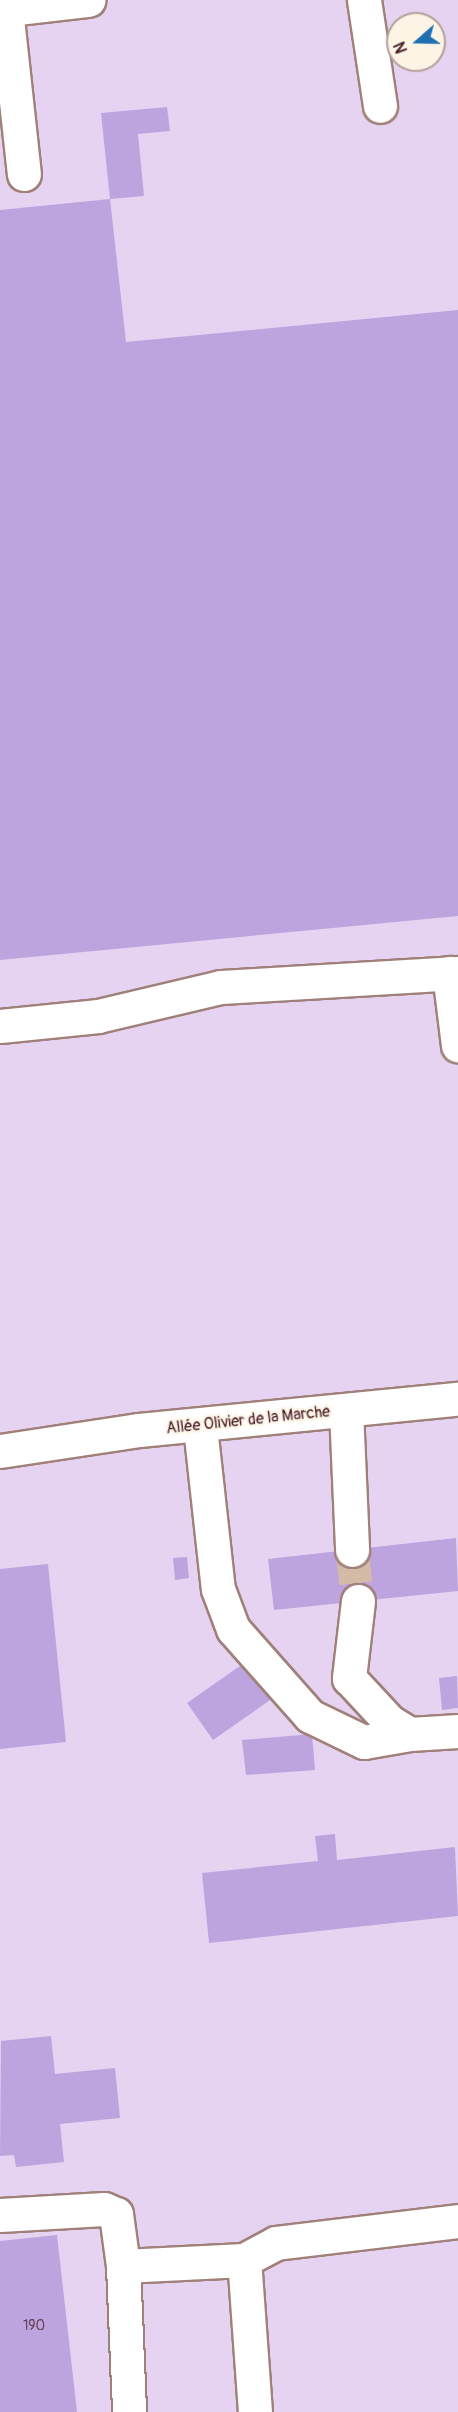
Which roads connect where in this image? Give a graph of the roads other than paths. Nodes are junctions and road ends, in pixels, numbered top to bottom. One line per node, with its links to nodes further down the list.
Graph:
1 (88, 0): 3 (street)
2 (364, 0): 4 (street)
3 (3, 9): 5 (street)
4 (380, 106)
5 (24, 174)
6 (454, 973): 7 (street); 8 (street)
7 (0, 1026)
8 (458, 1045)
9 (458, 1399): 10 (street, Allée Olivier de la Marche)
10 (346, 1410): 11 (street, Allée Olivier de la Marche); 13 (street)
11 (200, 1427): 12 (street, Allée Olivier de la Marche); 16 (street)
12 (0, 1451)
13 (352, 1550)
14 (358, 1601): 16 (street)
15 (458, 1731): 16 (street)
16 (410, 1734)
17 (0, 2215): 20 (street)
18 (458, 2221): 19 (street)
19 (244, 2260): 20 (street); 22 (street)
20 (123, 2266): 21 (street)
21 (129, 2412)
22 (255, 2412)

